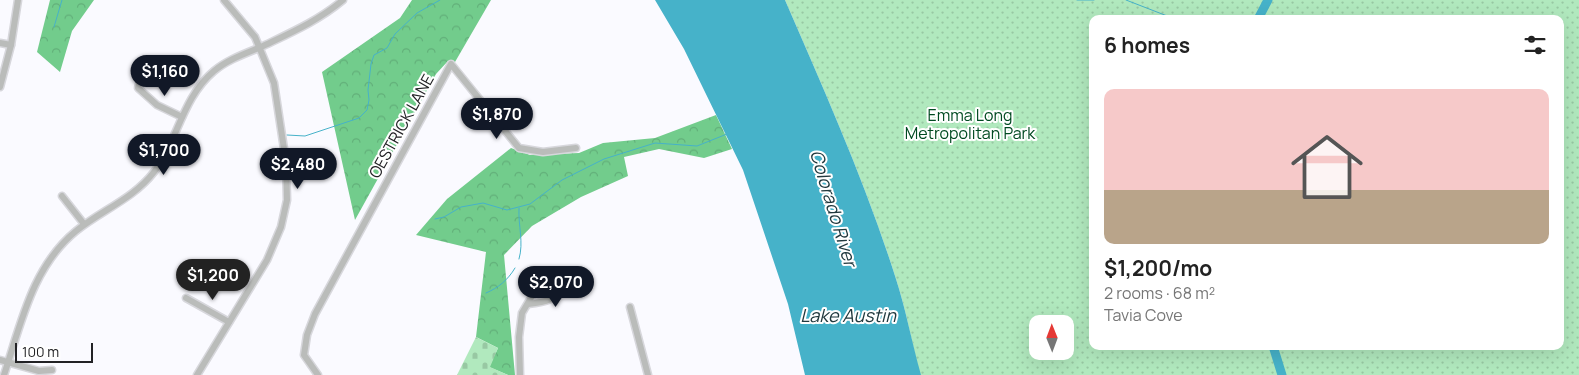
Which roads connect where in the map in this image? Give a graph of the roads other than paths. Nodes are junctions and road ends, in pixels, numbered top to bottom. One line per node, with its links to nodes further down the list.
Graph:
1 (18, 0): 5 (street)
2 (224, 0): 6 (street)
3 (343, 0): 6 (street)
4 (0, 43): 5 (street)
5 (11, 45): 8 (street)
6 (260, 47): 9 (street); 18 (street)
7 (140, 80): 9 (street)
8 (0, 87)
9 (182, 117): 12 (street)
10 (576, 148): 24 (street, OESTRICK LANE)
11 (62, 196): 12 (street)
12 (84, 224): 20 (street)
13 (563, 283): 16 (street)
14 (535, 291): 16 (street)
15 (186, 298): 18 (street)
16 (528, 304): 25 (street)
17 (630, 307): 26 (street)
18 (229, 322): 23 (street)
19 (0, 360): 20 (street)
20 (8, 363): 21 (street); 22 (street)
21 (52, 370)
22 (4, 375)
23 (197, 375)
24 (318, 375)
25 (520, 375)
26 (648, 375)

